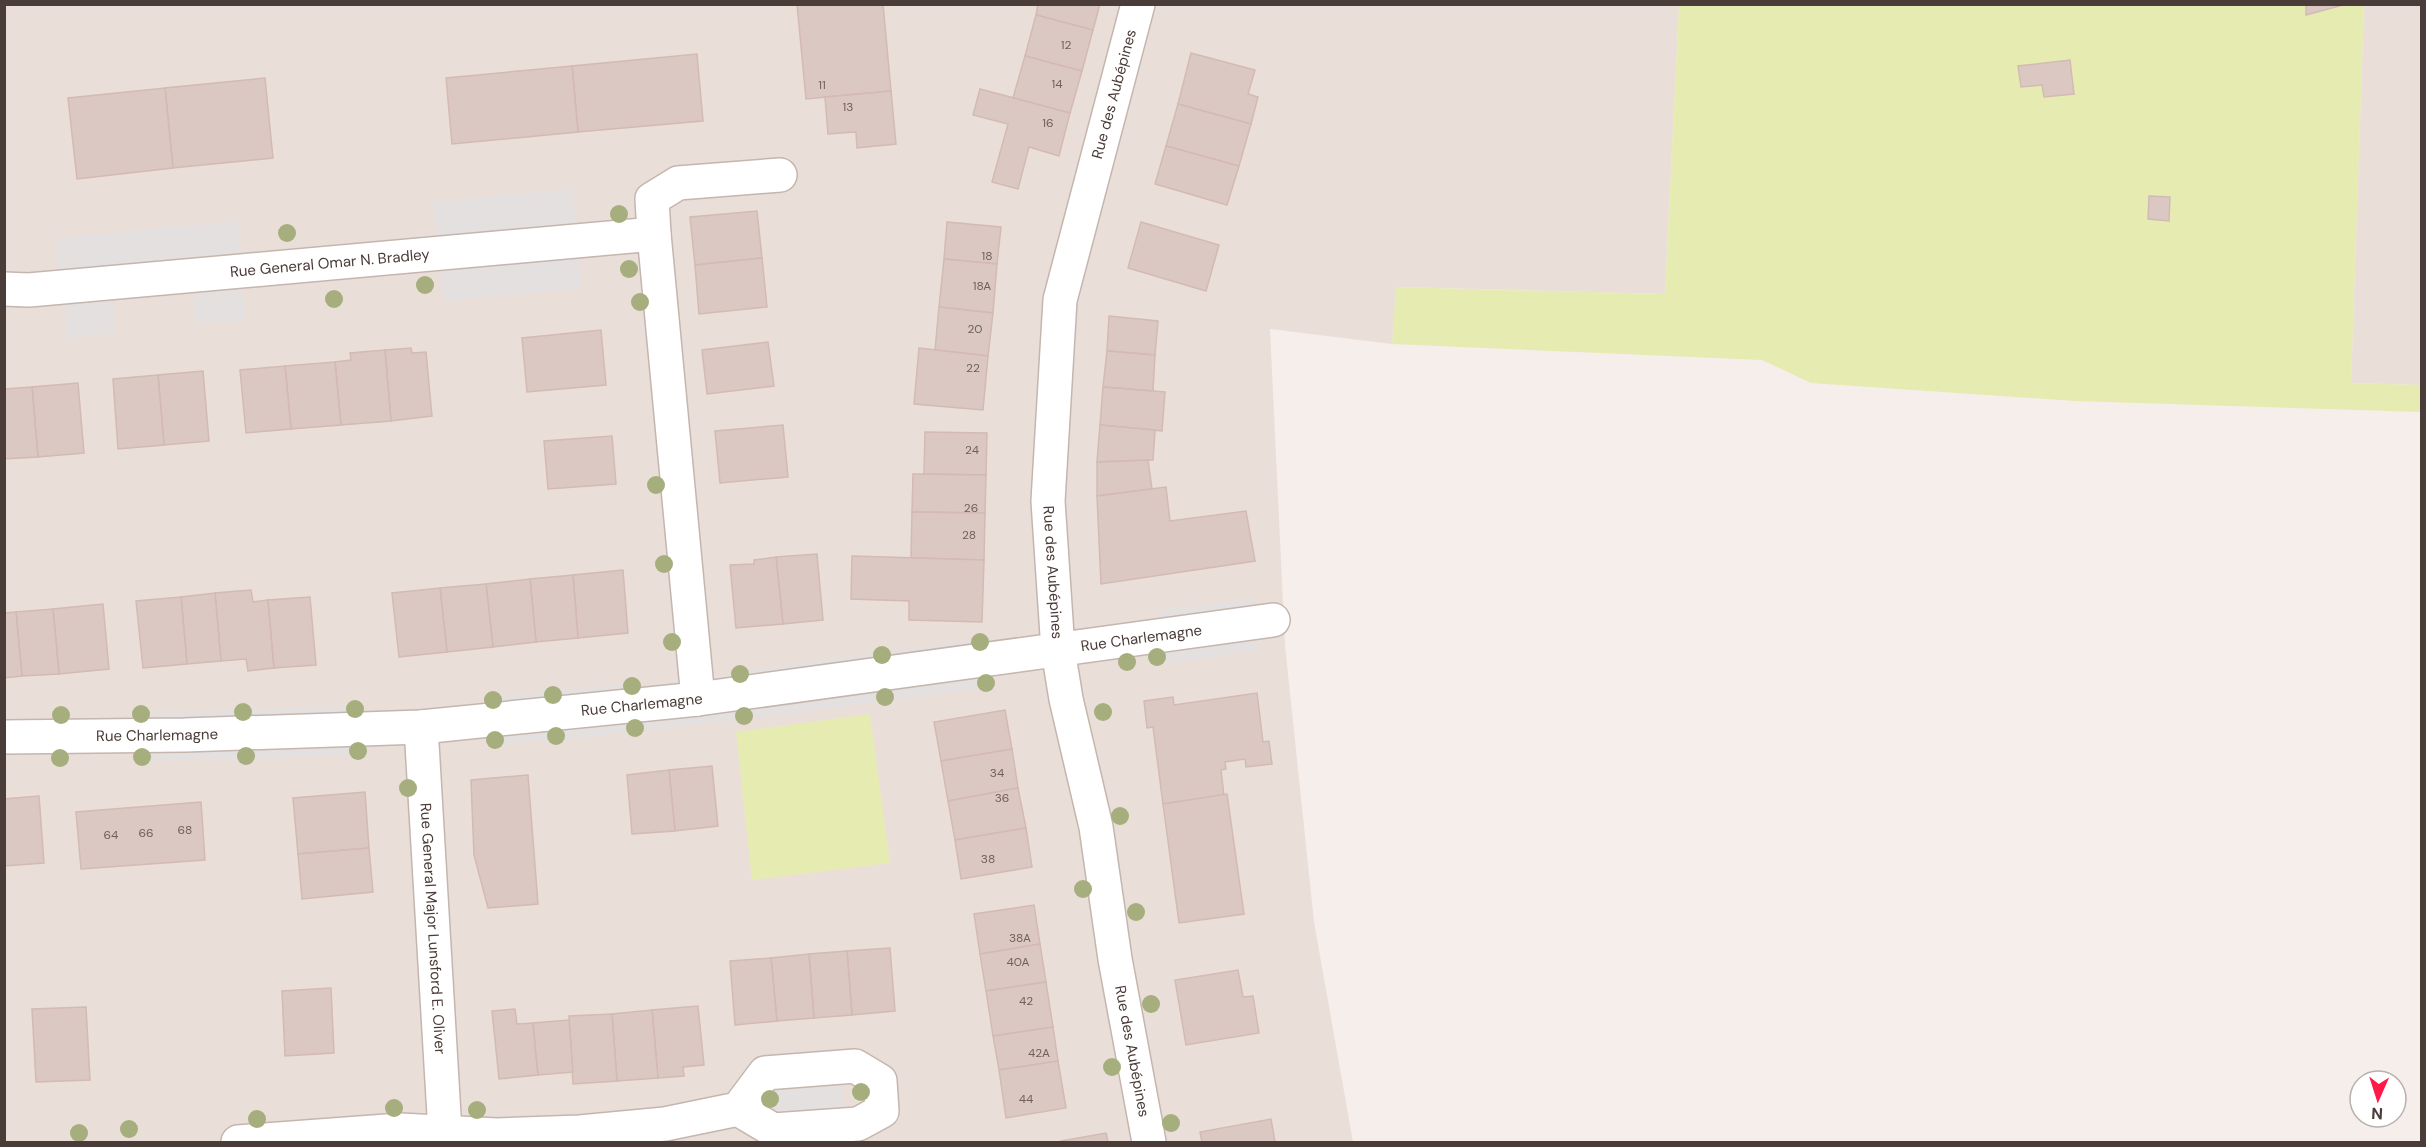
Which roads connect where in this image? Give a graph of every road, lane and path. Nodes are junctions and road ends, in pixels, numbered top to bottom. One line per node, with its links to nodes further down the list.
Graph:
1 (1138, 4): 6 (street, Rue des Aubépines)
2 (780, 175): 3 (street)
3 (654, 234): 4 (street, Rue General Omar N. Bradley); 7 (street)
4 (4, 289)
5 (1274, 620): 6 (street, Rue Charlemagne)
6 (1058, 650): 7 (street, Rue Charlemagne); 13 (street, Rue des Aubépines)
7 (698, 699): 8 (street, Rue Charlemagne)
8 (421, 727): 9 (street, Rue Charlemagne); 11 (street, Rue General Major Lunsford E. Oliver)
9 (4, 737)
10 (738, 1109): 11 (street)
11 (445, 1132): 12 (street)
12 (238, 1143)
13 (1149, 1143)

